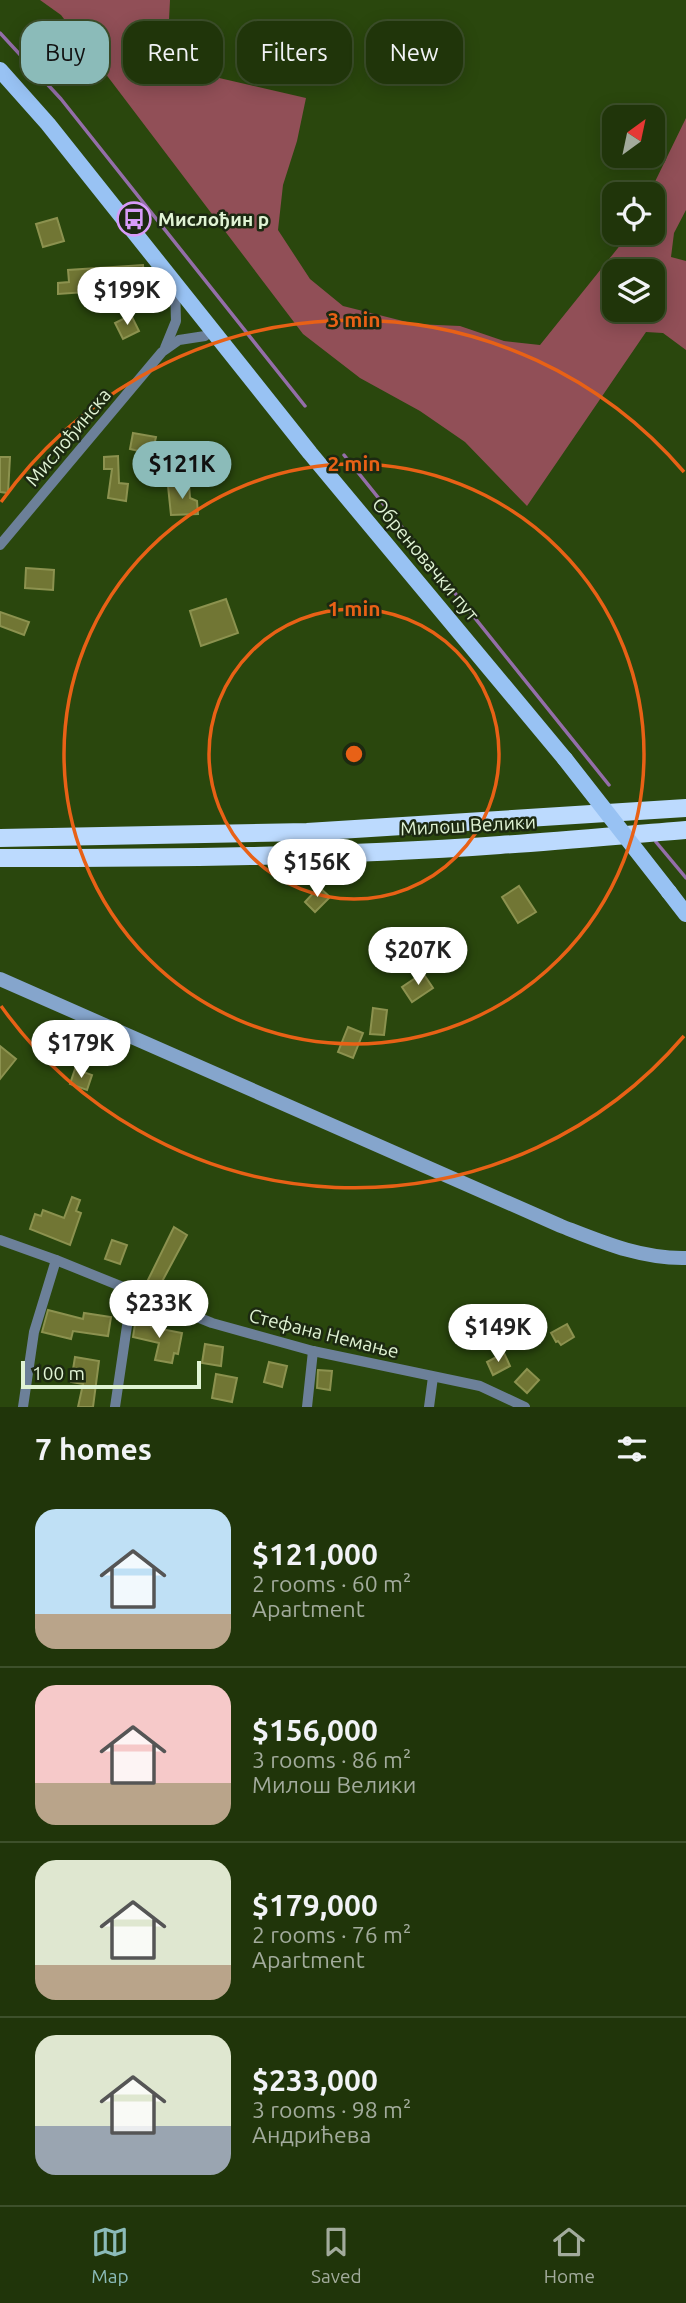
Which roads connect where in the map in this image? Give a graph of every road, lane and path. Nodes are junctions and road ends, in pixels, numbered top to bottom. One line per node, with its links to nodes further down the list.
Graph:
1 (0, 70): 2 (main road, Обреновачки пут)
2 (175, 285): 3 (main road, Обреновачки пут); 4 (street, Мислођинска)
3 (212, 331): 4 (street, Мислођинска); 10 (main road, Обреновачки пут, bridge)
4 (162, 352): 5 (street, Мислођинска)
5 (0, 545)
6 (686, 808): 8 (highway, Милош Велики)
7 (686, 830): 9 (highway, Милош Велики)
8 (0, 838)
9 (0, 859)
10 (686, 914)
11 (0, 979): 13 (main road)
12 (0, 1240): 14 (street, Стефана Немање)
13 (686, 1258)
14 (57, 1259): 15 (street, Стефана Немање); 20 (street)
15 (132, 1292): 16 (street, Стефана Немање); 21 (street)
16 (313, 1351): 17 (street, Стефана Немање); 22 (street)
17 (433, 1377): 19 (street, Стефана Немање); 23 (street)
18 (521, 1391): 19 (street)
19 (513, 1402): 24 (street, Стефана Немање)
20 (23, 1407)
21 (115, 1407)
22 (307, 1407)
23 (429, 1407)
24 (525, 1407)

